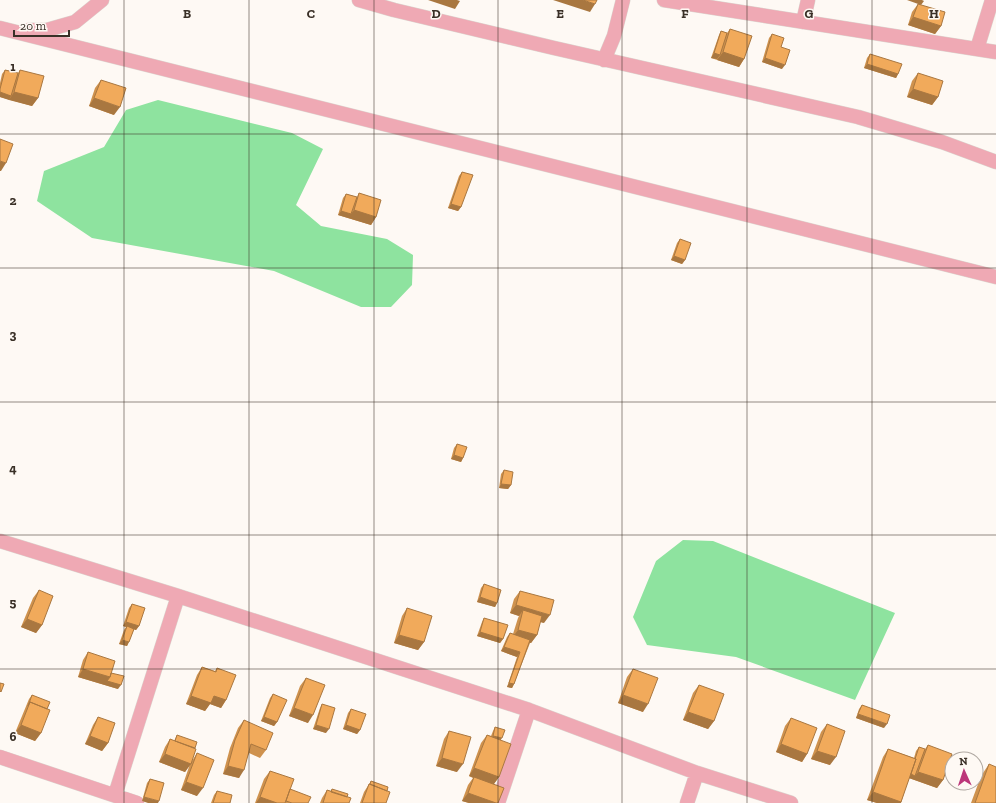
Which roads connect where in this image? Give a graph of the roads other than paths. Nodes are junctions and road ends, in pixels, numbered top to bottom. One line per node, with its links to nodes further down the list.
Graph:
1 (102, 0): 8 (street)
2 (359, 0): 11 (street)
3 (623, 0): 11 (street)
4 (664, 0): 7 (street)
5 (808, 0): 7 (street)
6 (992, 0): 9 (street)
7 (803, 22): 9 (street)
8 (3, 28): 13 (street)
9 (977, 49): 10 (street)
10 (996, 52)
11 (604, 60): 12 (street)
12 (996, 162)
13 (996, 277)
14 (0, 541): 15 (street)
15 (178, 596): 16 (street); 19 (street)
16 (529, 710): 18 (street); 21 (street)
17 (0, 757): 19 (street)
18 (697, 773): 22 (street); 23 (street)
19 (115, 795): 20 (street)
20 (137, 803)
21 (498, 803)
22 (687, 803)
23 (791, 803)

